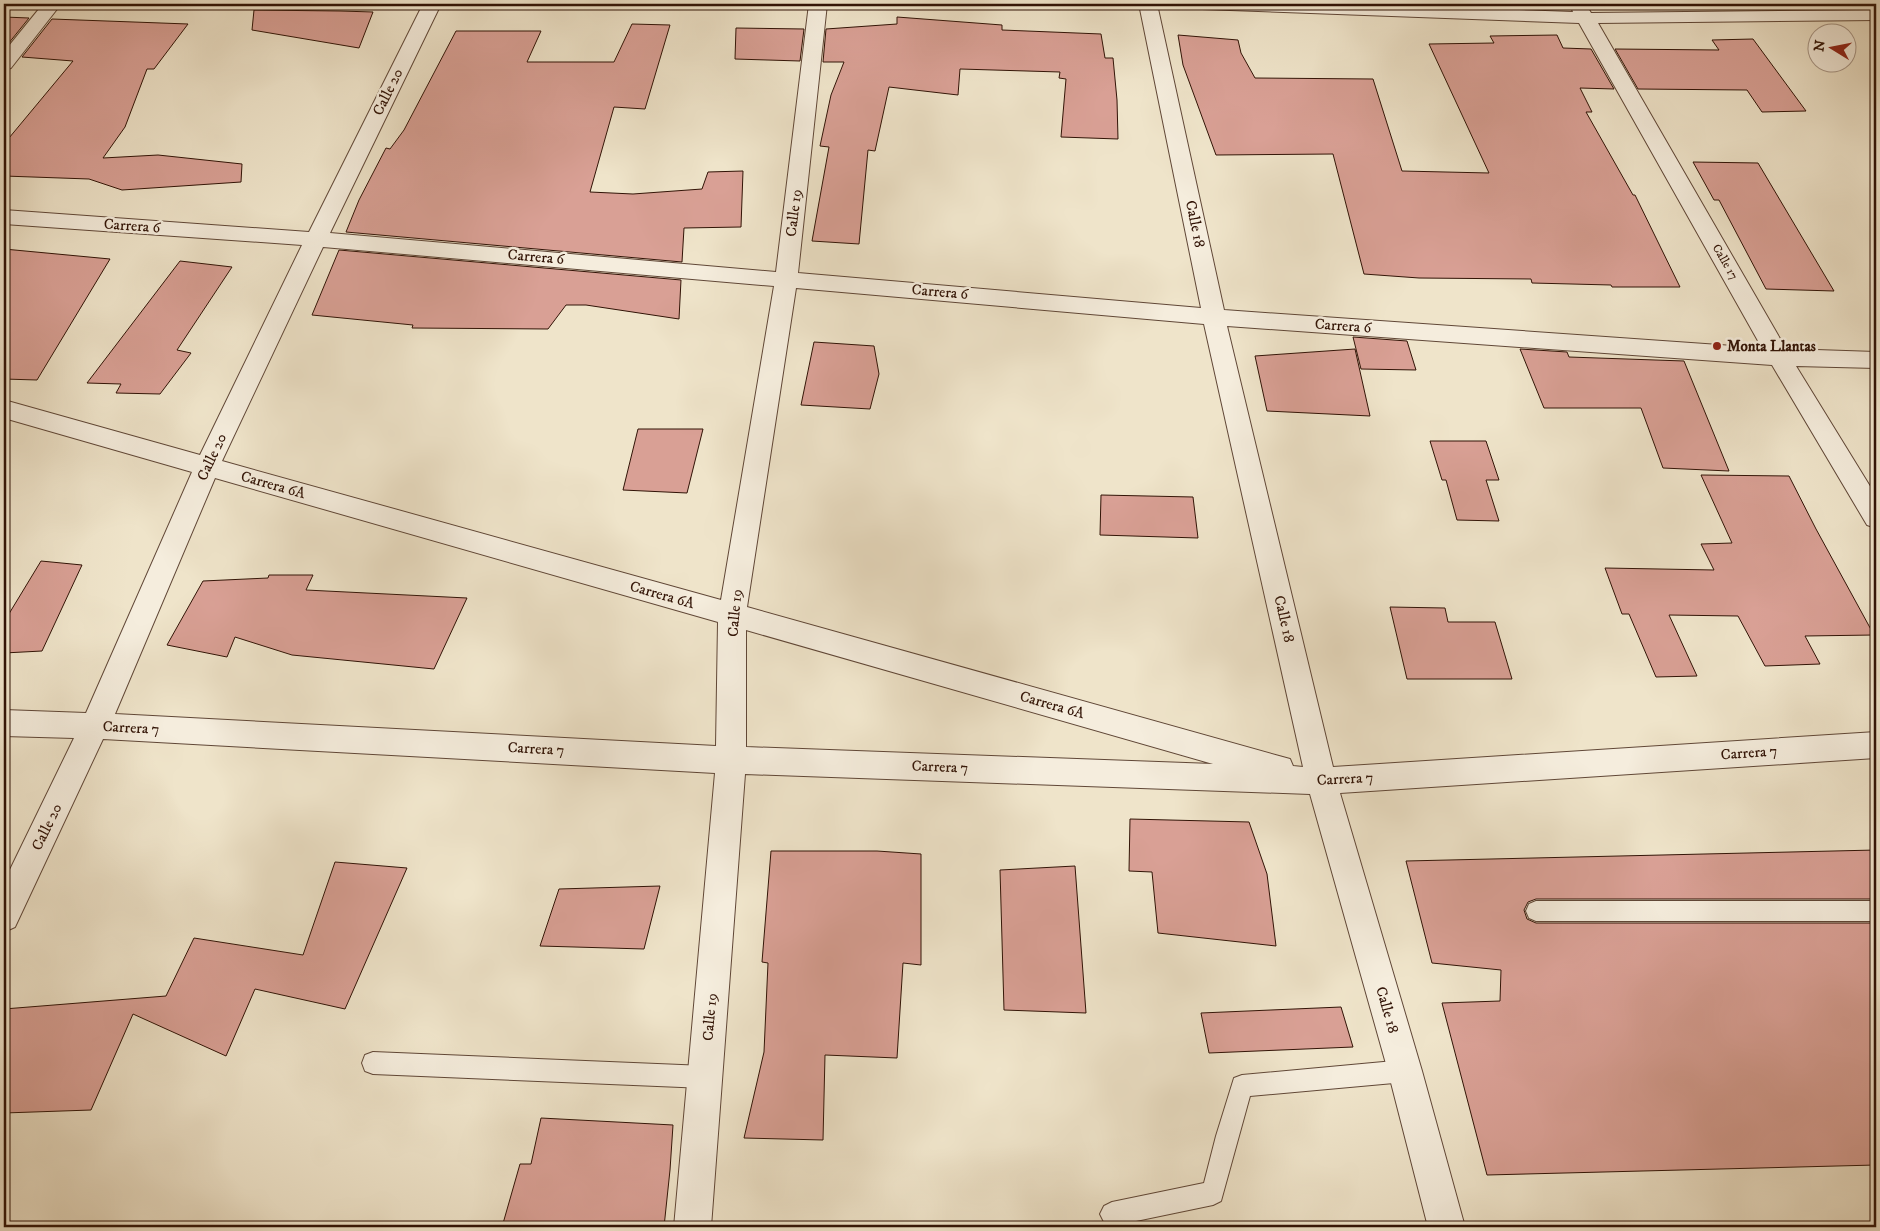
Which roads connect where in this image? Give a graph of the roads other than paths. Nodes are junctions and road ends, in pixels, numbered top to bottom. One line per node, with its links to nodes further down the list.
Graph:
1 (52, 4): 8 (street)
2 (432, 4): 10 (street, Calle 20)
3 (818, 4): 11 (street, Calle 19)
4 (1148, 4): 12 (street, Calle 18)
5 (1202, 4): 6 (street)
6 (1581, 11): 7 (street); 13 (street, Calle 17)
7 (1876, 15)
8 (4, 64)
9 (4, 217): 10 (street, Carrera 6)
10 (316, 239): 11 (street, Carrera 6); 16 (street, Calle 20)
11 (786, 279): 12 (street, Carrera 6); 18 (street, Calle 19)
12 (1214, 317): 13 (street, Carrera 6); 23 (street, Calle 18)
13 (1779, 356): 14 (street, Carrera 6); 17 (street, Calle 17)
14 (1876, 360)
15 (4, 409): 16 (street, Carrera 6A)
16 (207, 467): 18 (street, Carrera 6A); 20 (street, Calle 20)
17 (1876, 518)
18 (732, 615): 22 (street, Calle 19); 23 (street, Carrera 6A)
19 (4, 723): 20 (street, Carrera 7)
20 (95, 726): 22 (street, Carrera 7); 26 (street, Calle 20)
21 (1876, 745): 23 (street, Carrera 7)
22 (731, 760): 23 (street, Carrera 7); 29 (street, Calle 19)
23 (1321, 781): 28 (street, Calle 18)
24 (1536, 911): 25 (lane)
25 (1876, 911)
26 (4, 916)
27 (373, 1063): 29 (lane)
28 (1405, 1071): 30 (lane); 32 (street, Calle 18)
29 (705, 1077): 31 (street, Calle 19)
30 (1112, 1214)
31 (694, 1227)
32 (1447, 1227)

